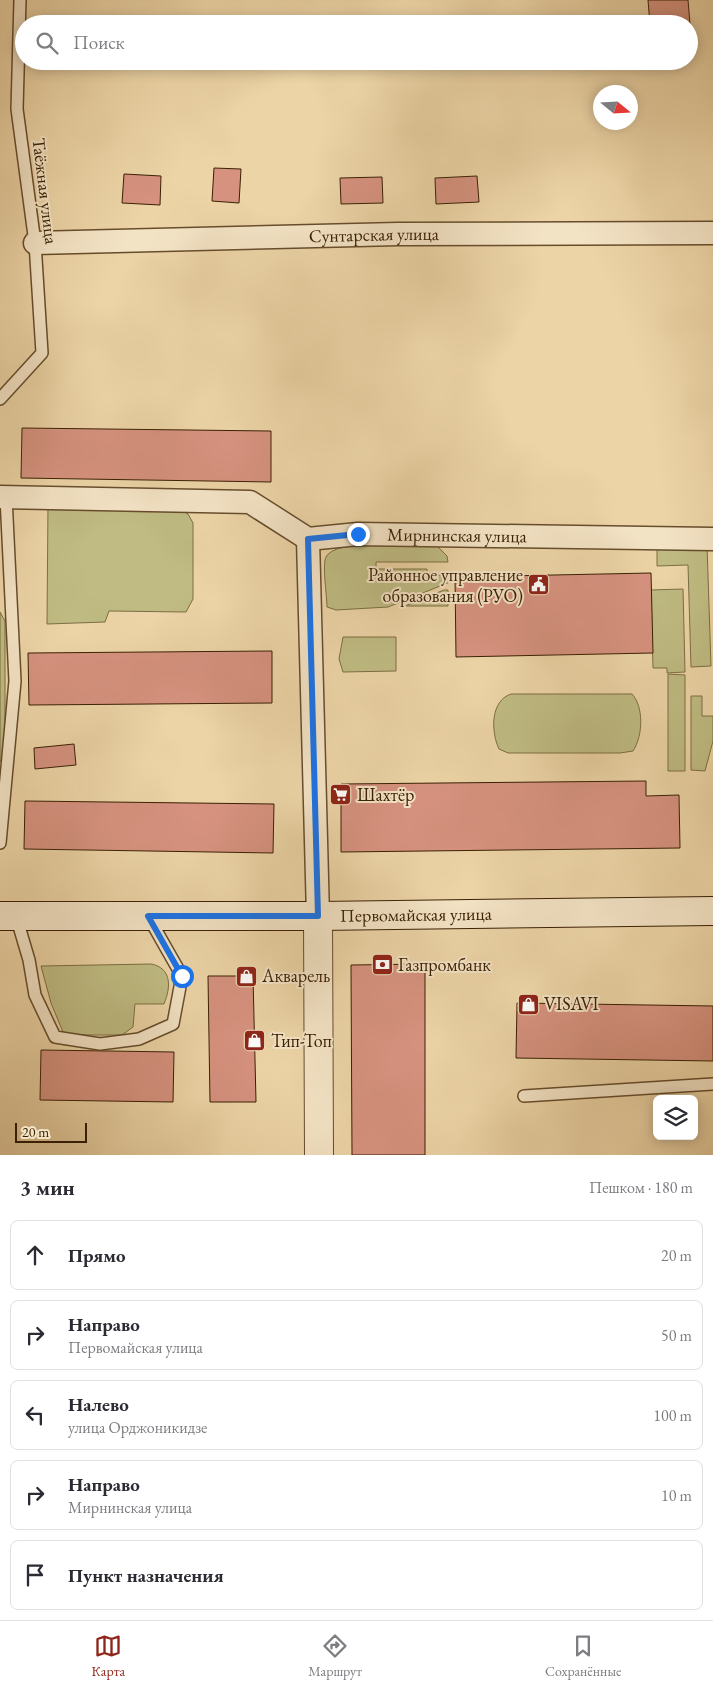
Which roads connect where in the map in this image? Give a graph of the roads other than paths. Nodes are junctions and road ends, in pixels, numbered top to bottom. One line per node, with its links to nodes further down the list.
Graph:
1 (20, 0): 2 (lane, Таёжная улица)
2 (20, 15)
3 (18, 70): 5 (lane, Таёжная улица)
4 (713, 233): 5 (street, Сунтарская улица)
5 (35, 243): 6 (lane, Таёжная улица)
6 (0, 399)
7 (3, 497): 8 (street); 10 (lane)
8 (308, 539): 9 (street, Мирнинская улица); 14 (street)
9 (713, 539)
10 (0, 843)
11 (713, 912): 14 (main road, Первомайская улица)
12 (8, 916): 13 (main road, Первомайская улица); 13 (lane)
13 (148, 916): 14 (main road, Первомайская улица)
14 (318, 916): 17 (main road)
15 (713, 1084): 16 (lane)
16 (524, 1096)
17 (319, 1155)

